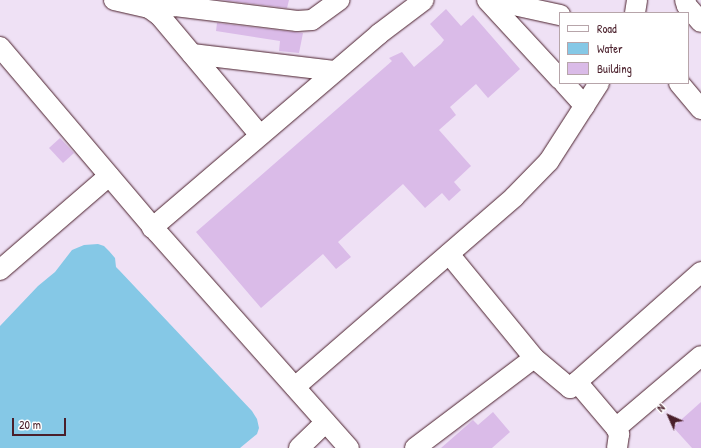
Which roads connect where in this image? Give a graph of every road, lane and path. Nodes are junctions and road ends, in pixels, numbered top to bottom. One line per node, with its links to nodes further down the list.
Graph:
1 (114, 0): 8 (lane)
2 (340, 0): 8 (lane)
3 (424, 0): 14 (lane)
4 (486, 0): 15 (lane)
5 (492, 0): 10 (lane)
6 (637, 0): 9 (lane)
7 (685, 0): 11 (lane)
8 (149, 8): 13 (lane)
9 (635, 12)
10 (559, 15)
11 (701, 22)
12 (0, 48): 22 (lane)
13 (192, 54): 14 (lane); 21 (lane)
14 (334, 71): 21 (lane)
15 (559, 78)
16 (565, 84): 19 (lane)
17 (598, 84): 19 (lane)
18 (680, 84): 20 (lane)
19 (585, 106): 24 (lane)
20 (701, 109)
21 (260, 135): 23 (lane)
22 (109, 176): 23 (lane); 25 (lane)
23 (152, 228): 30 (lane)
24 (449, 254): 28 (lane); 30 (lane)
25 (2, 263)
26 (701, 272): 29 (lane)
27 (701, 356): 32 (lane)
28 (534, 358): 29 (lane); 35 (lane)
29 (577, 382): 32 (lane)
30 (295, 387): 31 (lane)
31 (326, 422): 33 (lane); 34 (lane)
32 (616, 428): 36 (lane)
33 (299, 448)
34 (349, 448)
35 (415, 448)
36 (617, 448)

